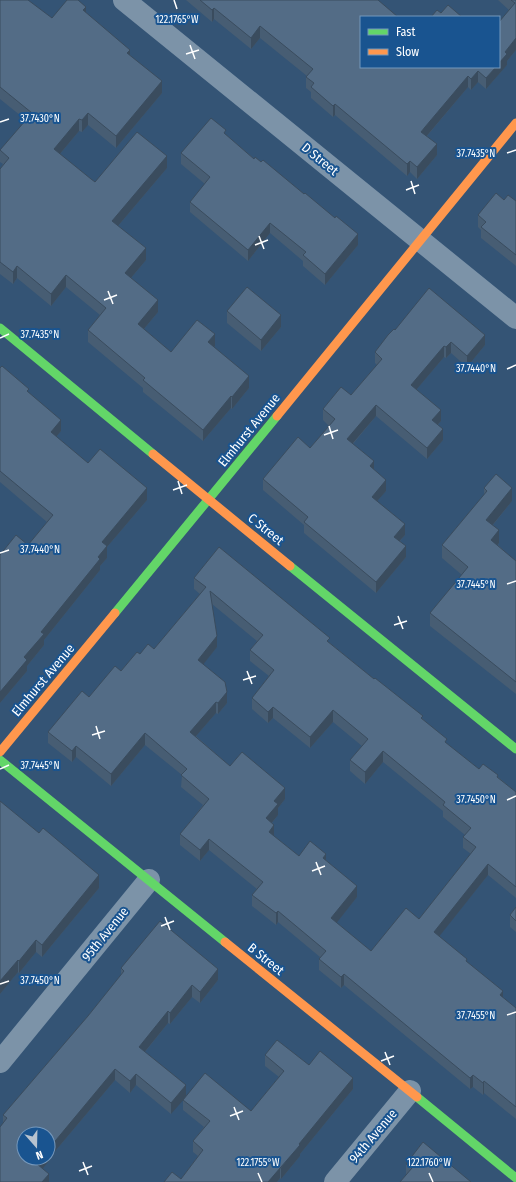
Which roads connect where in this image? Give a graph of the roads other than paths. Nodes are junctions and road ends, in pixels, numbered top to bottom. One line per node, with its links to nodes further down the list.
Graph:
1 (124, 0): 3 (street, D Street)
2 (516, 123): 3 (street, Elmhurst Avenue)
3 (421, 240): 4 (street, D Street); 6 (street, Elmhurst Avenue)
4 (516, 318)
5 (0, 328): 6 (street, C Street)
6 (208, 500): 7 (street, C Street); 8 (street, Elmhurst Avenue)
7 (516, 749)
8 (0, 752)
9 (0, 760): 10 (street, B Street)
10 (149, 880): 11 (street, 95th Avenue); 12 (street, B Street)
11 (0, 1062)
12 (410, 1091): 13 (street, B Street); 14 (street, 94th Avenue)
13 (516, 1178)
14 (335, 1182)

